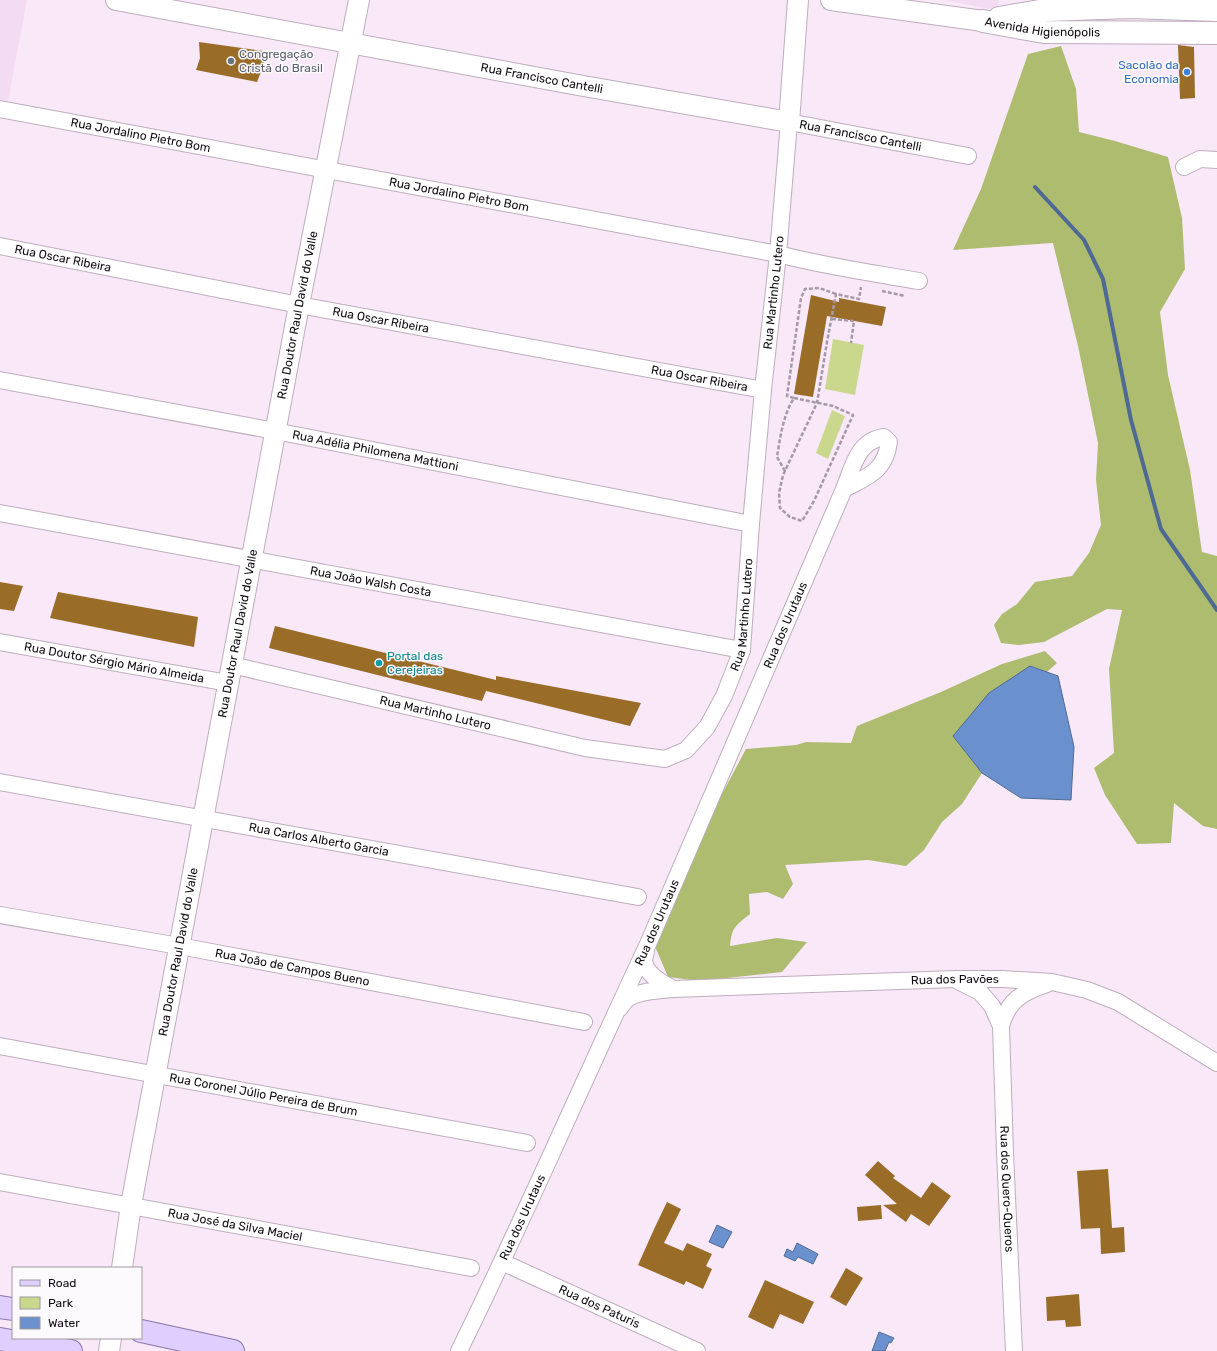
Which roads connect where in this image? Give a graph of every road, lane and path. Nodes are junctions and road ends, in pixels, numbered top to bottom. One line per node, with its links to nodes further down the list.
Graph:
1 (116, 0): 10 (street, Rua Francisco Cantelli)
2 (359, 0): 10 (street, Rua Doutor Raul David do Valle)
3 (798, 0): 12 (street, Rua Martinho Lutero)
4 (831, 0): 7 (street)
5 (1130, 4): 6 (main road, Avenida Higienópolis); 7 (main road, Avenida Higienópolis); 8 (street)
6 (1217, 10)
7 (983, 21): 8 (main road, Avenida Higienópolis)
8 (1125, 33): 9 (main road, Avenida Higienópolis)
9 (1217, 33)
10 (350, 42): 12 (street, Rua Francisco Cantelli); 16 (street, Rua Doutor Raul David do Valle)
11 (0, 109): 16 (street, Rua Jordalino Pietro Bom)
12 (789, 122): 13 (street, Rua Francisco Cantelli); 18 (street, Rua Martinho Lutero)
13 (968, 156)
14 (1217, 160): 15 (street)
15 (1184, 167)
16 (326, 170): 18 (street, Rua Jordalino Pietro Bom); 22 (street, Rua Doutor Raul David do Valle)
17 (0, 246): 22 (street, Rua Oscar Ribeira)
18 (778, 254): 19 (street, Rua Jordalino Pietro Bom); 26 (street, Rua Martinho Lutero)
19 (919, 281)
20 (861, 287): 21 (path)
21 (836, 294): 23 (path); 27 (path)
22 (299, 305): 26 (street, Rua Oscar Ribeira); 29 (street, Rua Doutor Raul David do Valle)
23 (832, 318): 24 (path); 28 (path)
24 (850, 343)
25 (0, 380): 29 (street, Rua Adélia Philomena Mattioni)
26 (763, 390): 33 (street, Rua Martinho Lutero)
27 (794, 398): 28 (path); 30 (path)
28 (817, 403): 30 (path); 30 (path)
29 (276, 431): 33 (street, Rua Adélia Philomena Mattioni); 34 (street, Rua Doutor Raul David do Valle)
30 (785, 471)
31 (844, 489): 42 (street, Rua dos Urutaus)
32 (0, 512): 34 (street, Rua João Walsh Costa)
33 (751, 524): 36 (street, Rua Martinho Lutero)
34 (251, 559): 36 (street, Rua João Walsh Costa); 37 (street, Rua Doutor Raul David do Valle)
35 (0, 642): 37 (street, Rua Doutor Sérgio Mário Almeida)
36 (742, 650): 37 (street, Rua Martinho Lutero)
37 (230, 674): 39 (street, Rua Doutor Raul David do Valle)
38 (0, 782): 39 (street, Rua Carlos Alberto Garcia)
39 (203, 818): 40 (street, Rua Carlos Alberto Garcia); 43 (street, Rua Doutor Raul David do Valle)
40 (638, 896)
41 (0, 915): 43 (street, Rua João de Campos Bueno)
42 (648, 944): 46 (street); 47 (street, Rua dos Urutaus)
43 (179, 946): 48 (street, Rua João de Campos Bueno); 52 (street, Rua Doutor Raul David do Valle)
44 (956, 979): 45 (street, Rua dos Pavões); 46 (street, Rua dos Pavões); 49 (street, Rua dos Quero-Queros)
45 (1052, 982): 49 (street, Rua dos Quero-Queros); 51 (street, Rua dos Pavões)
46 (673, 989): 47 (street, Rua dos Pavões)
47 (614, 1016): 56 (street, Rua dos Urutaus)
48 (584, 1022)
49 (1002, 1026): 69 (street, Rua dos Quero-Queros)
50 (0, 1046): 52 (street, Rua Coronel Júlio Pereira de Brum)
51 (1217, 1063)
52 (155, 1075): 53 (street, Rua Coronel Júlio Pereira de Brum); 55 (street, Rua Doutor Raul David do Valle)
53 (527, 1143)
54 (0, 1182): 55 (street, Rua José da Silva Maciel)
55 (131, 1205): 57 (street, Rua Doutor Raul David do Valle); 58 (street, Rua José da Silva Maciel)
56 (502, 1262): 67 (street, Rua dos Urutaus); 68 (street, Rua dos Paturis)
57 (122, 1267)
58 (471, 1268)
59 (0, 1307): 60 (main road)
60 (12, 1309)
61 (142, 1332): 66 (main road)
62 (0, 1339): 64 (main road)
63 (112, 1339): 65 (street)
64 (71, 1351)
65 (109, 1351)
66 (233, 1351)
67 (459, 1351)
68 (696, 1351)
69 (1014, 1351)

